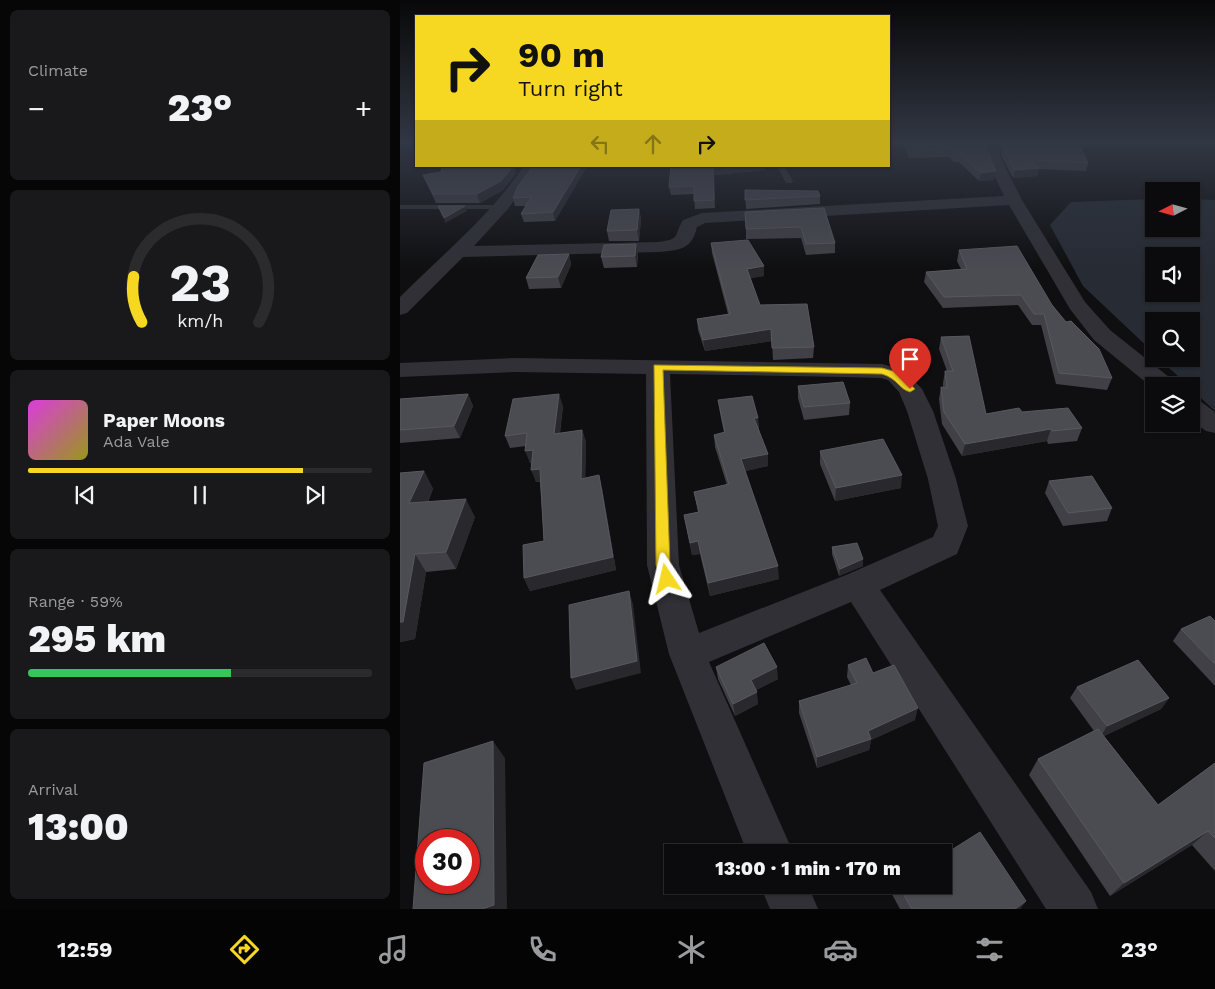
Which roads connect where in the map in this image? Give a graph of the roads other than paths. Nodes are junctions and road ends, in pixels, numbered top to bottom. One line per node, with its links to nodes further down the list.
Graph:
1 (518, 184): 7 (street)
2 (1007, 184): 4 (street)
3 (400, 198): 5 (lane)
4 (1014, 200): 8 (street); 12 (street)
5 (413, 206): 6 (lane); 7 (lane)
6 (400, 207)
7 (503, 207): 8 (street)
8 (457, 252): 9 (street)
9 (400, 309)
10 (658, 368): 11 (street); 15 (street); 16 (street)
11 (400, 370)
12 (1153, 377)
13 (1200, 414): 14 (street)
14 (1215, 426)
15 (858, 585): 16 (street); 20 (street)
16 (687, 654): 17 (street)
17 (767, 844)
18 (788, 894): 19 (street)
19 (794, 909)
20 (1074, 909)

